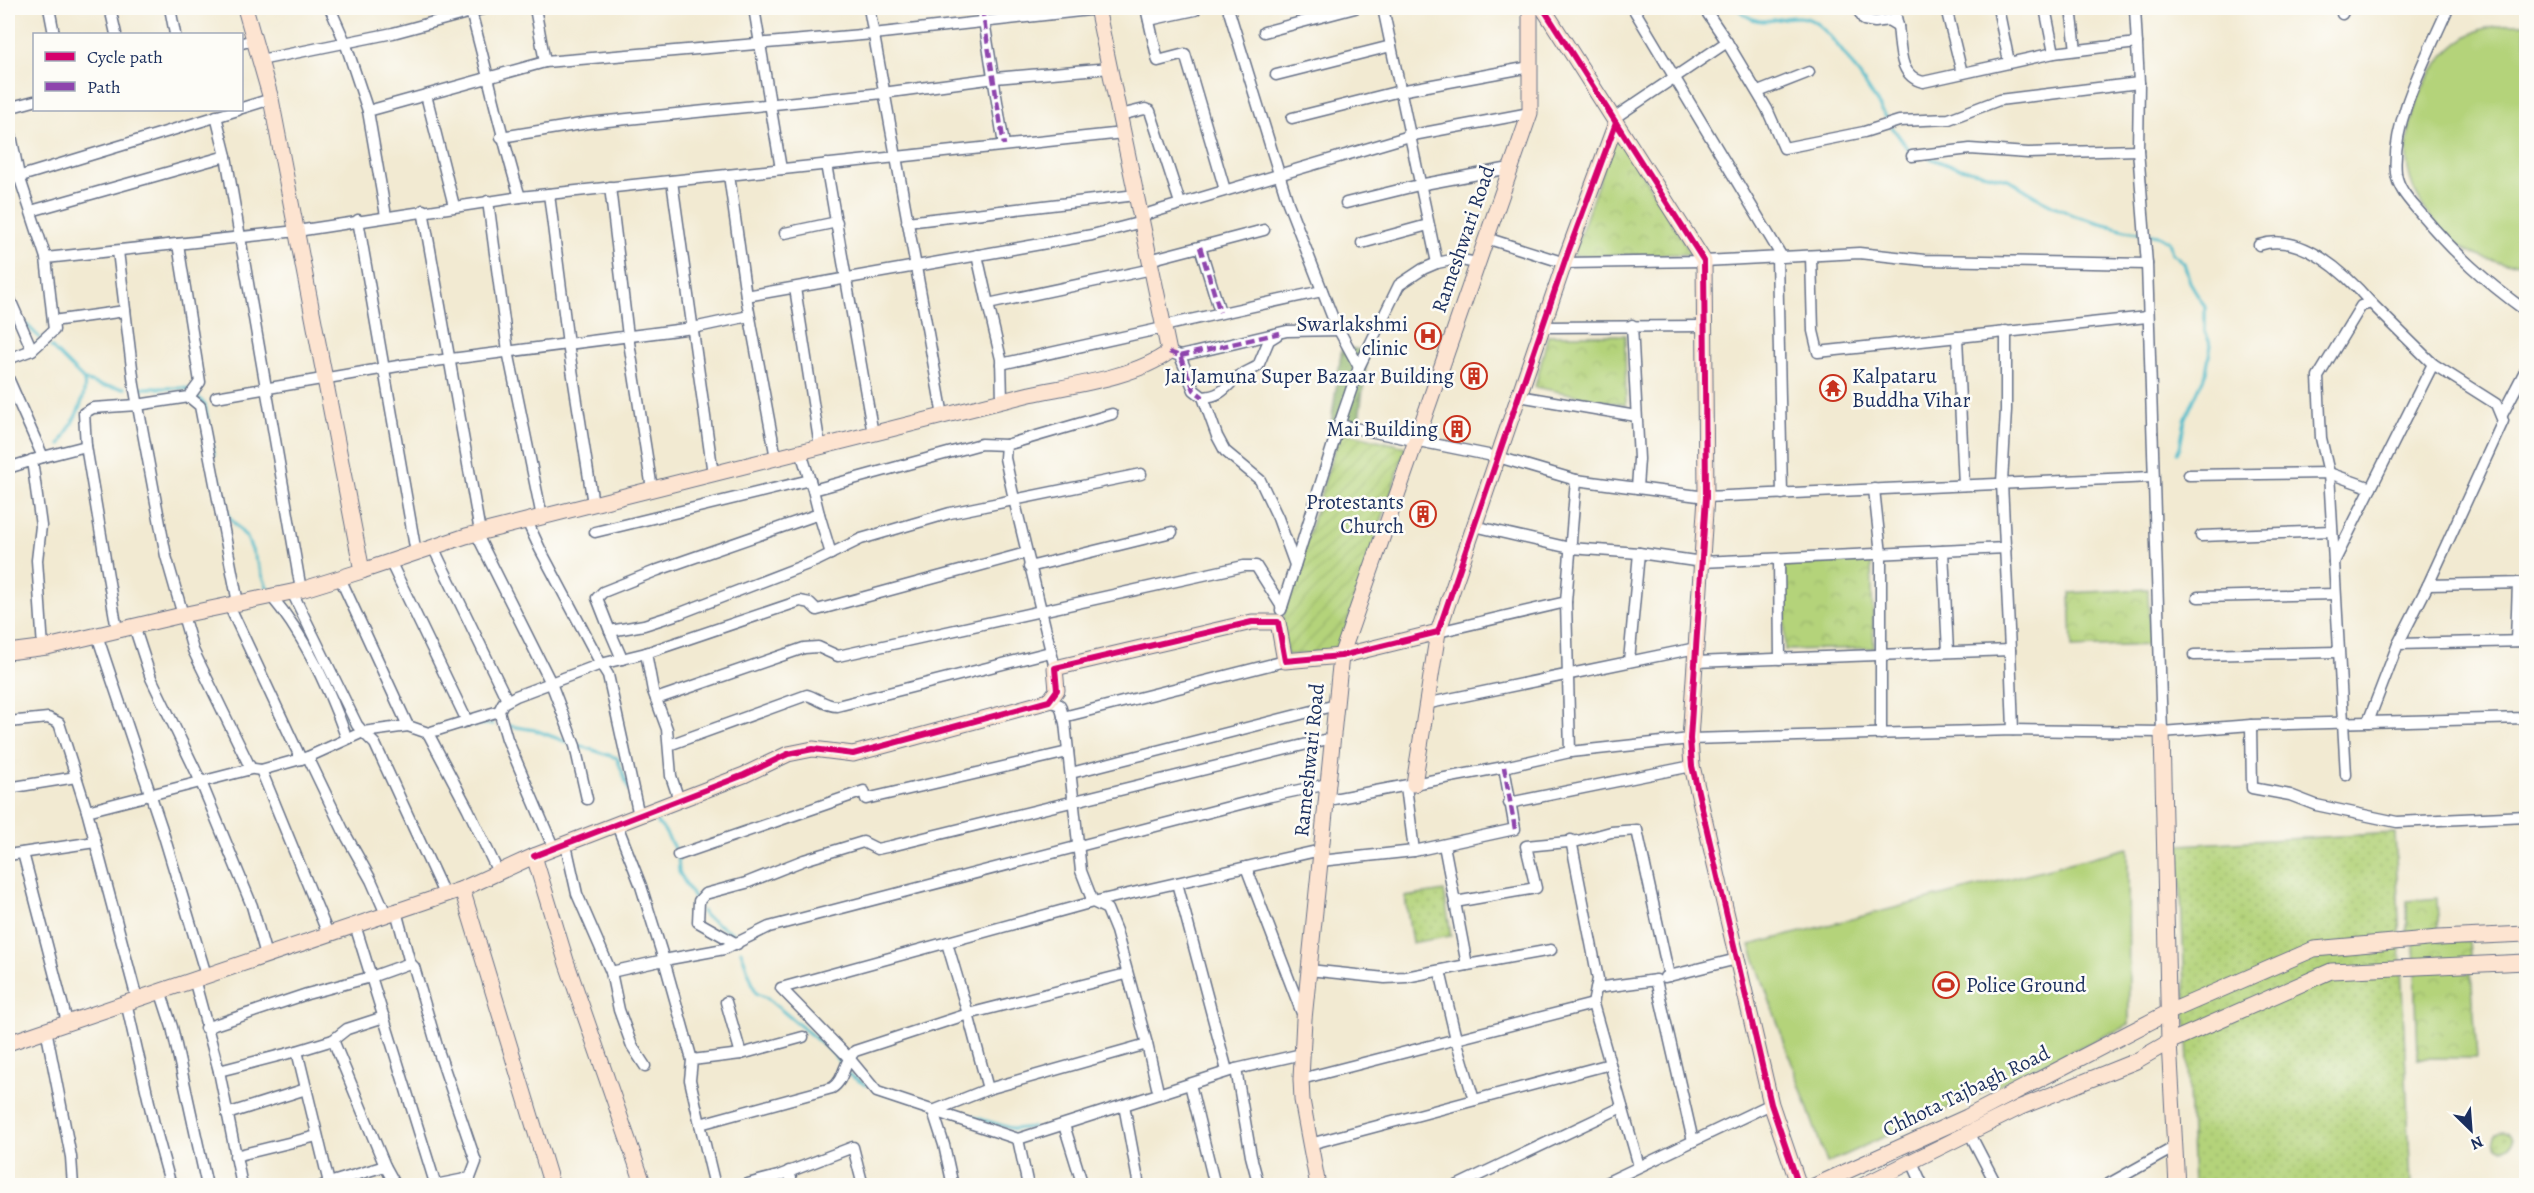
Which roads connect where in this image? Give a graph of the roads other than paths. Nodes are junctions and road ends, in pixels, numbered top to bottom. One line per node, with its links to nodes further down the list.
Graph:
1 (49, 8): 34 (street)
2 (111, 8): 35 (street)
3 (170, 8): 36 (street)
4 (244, 8): 38 (street)
5 (330, 8): 39 (street)
6 (486, 8): 29 (street)
7 (535, 8): 47 (street)
8 (754, 8): 41 (street)
9 (869, 8): 37 (street)
10 (982, 8): 31 (street)
11 (1098, 8): 31 (street); 50 (street)
12 (1146, 8): 30 (street)
13 (1228, 8): 86 (street)
14 (1355, 8): 33 (street)
15 (1383, 8): 43 (street)
16 (1530, 8): 49 (street, Rameshwari Road)
17 (1543, 8): 74 (street)
18 (1634, 8): 54 (street)
19 (1704, 8): 40 (street)
20 (1857, 8): 32 (street)
21 (1894, 8): 32 (street)
22 (1946, 8): 52 (street)
23 (1998, 8): 48 (street)
24 (2045, 8): 45 (street)
25 (2071, 8): 44 (street)
26 (2135, 8): 42 (street)
27 (2448, 8): 138 (street)
28 (1195, 10): 30 (street)
29 (471, 12): 39 (street); 55 (street)
30 (1149, 20): 93 (street)
31 (985, 22): 37 (street); 56 (street)
32 (1898, 26): 52 (street)
33 (1264, 32)
34 (54, 33)
35 (116, 33)
36 (176, 33)
37 (873, 34): 41 (street); 60 (street)
38 (248, 42): 46 (street)
39 (345, 42): 46 (street); 68 (street)
40 (1727, 42): 54 (street); 59 (street)
41 (759, 44): 47 (street); 64 (street)
42 (2137, 44): 44 (street); 57 (street)
43 (1391, 46): 53 (street); 58 (street)
44 (2076, 50): 45 (street)
45 (2054, 53): 48 (street)
46 (260, 60): 62 (street)
47 (545, 62): 55 (street)
48 (2009, 62): 52 (street)
49 (1530, 67): 58 (street); 69 (street, Rameshwari Road)
50 (1110, 68): 56 (street); 70 (street)
51 (1809, 72): 59 (street)
52 (1962, 73)
53 (1276, 75)
54 (1675, 77): 74 (street); 121 (street)
55 (489, 78): 61 (street); 77 (street)
56 (995, 78): 60 (street); 78 (street)
57 (2139, 83): 59 (street); 79 (street)
58 (1400, 91): 72 (street); 76 (street)
59 (1758, 92)
60 (884, 93): 64 (street); 82 (street)
61 (426, 95): 68 (street); 100 (street)
62 (271, 99): 66 (street); 110 (street)
63 (33, 101): 65 (street)
64 (769, 105): 77 (street); 85 (street)
65 (8, 108)
66 (243, 108)
67 (233, 111): 71 (street)
68 (368, 111): 103 (street)
69 (1530, 113): 76 (street); 84 (street, Rameshwari Road)
70 (1120, 115): 75 (street); 98 (street)
71 (216, 116): 80 (street); 88 (street)
72 (1292, 118)
73 (8, 120): 88 (street)
74 (1615, 120): 123 (street); 126 (street)
75 (1123, 133): 78 (street); 95 (street)
76 (1409, 136): 86 (street); 91 (street)
77 (501, 137): 96 (street)
78 (1004, 145): 82 (street)
79 (2138, 150): 81 (street); 127 (street)
80 (226, 156): 102 (street); 112 (street)
81 (1921, 156)
82 (895, 157): 83 (street); 107 (street)
83 (826, 164): 85 (street); 106 (street)
84 (1510, 168): 91 (street); 113 (street, Rameshwari Road)
85 (781, 170): 87 (street)
86 (1278, 173): 93 (street); 132 (street)
87 (729, 175): 90 (street); 134 (street)
88 (19, 176): 89 (street); 102 (street)
89 (8, 180)
90 (672, 181): 92 (street); 147 (street)
91 (1419, 185): 99 (street); 108 (street)
92 (610, 187): 94 (street); 151 (street)
93 (1225, 189): 98 (street)
94 (549, 194): 96 (street); 153 (street)
95 (1136, 195): 104 (street); 107 (street)
96 (520, 197): 97 (street)
97 (488, 201): 100 (street); 155 (street)
98 (1180, 203): 104 (street)
99 (1346, 203)
100 (454, 206): 101 (street)
101 (423, 210): 103 (street); 158 (street)
102 (31, 212): 122 (street)
103 (386, 216): 105 (street)
104 (1141, 219): 119 (street); 128 (street)
105 (358, 220): 110 (street); 162 (street)
106 (837, 222): 111 (street); 130 (street)
107 (907, 222): 129 (street)
108 (1428, 225): 114 (street); 124 (street)
109 (1264, 230): 117 (street)
110 (297, 231): 112 (street); 164 (street)
111 (785, 233)
112 (238, 237): 115 (street); 166 (street)
113 (1486, 238): 125 (street, Rameshwari Road); 126 (street)
114 (1362, 243)
115 (178, 244): 118 (street); 168 (street)
116 (2259, 244): 135 (street)
117 (1200, 247): 128 (street); 139 (street)
118 (118, 251): 122 (street); 137 (street)
119 (977, 255): 129 (street); 136 (street)
120 (1811, 256): 121 (street); 127 (street); 152 (street)
121 (1779, 257): 123 (street); 202 (street)
122 (46, 258): 142 (street)
123 (1704, 261): 126 (street); 144 (street)
124 (1437, 263): 125 (street); 161 (street)
125 (1478, 263): 179 (street, Rameshwari Road)
126 (1565, 263): 146 (street)
127 (2147, 264): 141 (street)
128 (1150, 265): 136 (street); 145 (street)
129 (915, 266): 130 (street); 175 (street)
130 (847, 278): 131 (street); 178 (street)
131 (795, 288): 134 (street); 182 (street)
132 (1322, 291): 139 (street); 148 (street)
133 (8, 295): 154 (street)
134 (746, 296): 140 (street)
135 (2371, 303): 160 (street); 189 (street)
136 (988, 304): 159 (street)
137 (125, 311): 142 (street); 172 (street)
138 (2526, 311)
139 (1220, 312): 145 (street)
140 (750, 316): 147 (street); 186 (street)
141 (2147, 316): 149 (street); 193 (street)
142 (53, 321): 154 (street)
143 (1632, 325): 144 (street); 146 (street); 176 (street)
144 (1705, 326): 203 (street)
145 (1163, 327): 156 (street); 159 (street)
146 (1543, 327): 167 (street)
147 (693, 328): 151 (street); 190 (street)
148 (1341, 330): 150 (street); 161 (street)
149 (2006, 332): 152 (street); 195 (street)
150 (1280, 333): 156 (street); 170 (street)
151 (628, 336): 153 (street); 200 (street)
152 (1957, 337): 197 (street)
153 (568, 344): 155 (street); 205 (street)
154 (32, 350): 157 (street)
155 (508, 351): 158 (street); 207 (street)
156 (1174, 354): 170 (street); 171 (street)
157 (8, 359)
158 (448, 359): 162 (street); 212 (street)
159 (1001, 364): 171 (street)
160 (2433, 364): 174 (street); 199 (street)
161 (1359, 367): 177 (street)
162 (384, 368): 164 (street); 219 (street)
163 (2526, 369): 174 (street)
164 (325, 377): 166 (street); 230 (street)
165 (8, 378): 184 (street)
166 (265, 388): 169 (street); 234 (street)
167 (1519, 396): 176 (street); 185 (street)
168 (189, 397): 172 (street); 239 (street)
169 (216, 397)
170 (1203, 397): 228 (street)
171 (1002, 401): 175 (street)
172 (137, 405): 181 (street); 241 (street)
173 (1112, 414): 180 (street)
174 (2502, 415): 233 (street)
175 (943, 416): 178 (street)
176 (1636, 416): 198 (street)
177 (1339, 425): 179 (street); 228 (street)
178 (873, 434): 182 (street)
179 (1415, 442): 185 (street); 260 (street, Rameshwari Road)
180 (1005, 445): 196 (street); 204 (street)
181 (86, 446): 184 (street); 244 (street)
182 (820, 447): 183 (street)
183 (801, 452): 186 (street); 196 (street)
184 (44, 457): 187 (street)
185 (1498, 457): 194 (street); 208 (street)
186 (776, 458): 190 (street)
187 (32, 460): 188 (street); 250 (street)
188 (8, 468)
189 (2329, 473): 192 (street); 199 (street); 209 (street)
190 (713, 474): 200 (street)
191 (1141, 474): 204 (street)
192 (2189, 475)
193 (2152, 477): 195 (street); 284 (street)
194 (1576, 480): 198 (street); 216 (street)
195 (2002, 483): 197 (street); 217 (street)
196 (811, 485): 206 (street); 210 (street)
197 (1964, 485): 201 (street)
198 (1637, 488): 203 (street)
199 (2371, 488): 213 (street)
200 (652, 489): 205 (street)
201 (1874, 489): 202 (street); 223 (street)
202 (1782, 494): 203 (street)
203 (1706, 497): 226 (street)
204 (1014, 499): 220 (street); 222 (street)
205 (593, 504): 207 (street)
206 (819, 514): 222 (street); 245 (street)
207 (535, 519): 212 (street); 265 (street)
208 (1474, 526): 216 (street); 246 (street)
209 (2332, 530): 213 (street); 214 (street); 227 (street)
210 (595, 532)
211 (1172, 532): 229 (street)
212 (478, 533): 215 (street); 268 (street)
213 (2348, 534): 227 (street)
214 (2200, 536)
215 (433, 547): 219 (street); 270 (street)
216 (1570, 548): 221 (street); 238 (street)
217 (2006, 548): 218 (street); 251 (street)
218 (1943, 551): 223 (street); 254 (street)
219 (416, 553): 225 (street)
220 (1026, 553): 229 (street); 256 (street)
221 (1639, 553): 226 (street); 264 (street)
222 (831, 554): 245 (street)
223 (1881, 554): 224 (street); 258 (street)
224 (1779, 559): 226 (street); 262 (street)
225 (390, 561): 230 (street); 277 (street)
226 (1702, 562): 257 (street)
227 (2333, 563): 235 (street)
228 (1295, 565): 242 (street)
229 (1029, 567): 240 (street)
230 (362, 571): 231 (street)
231 (340, 578): 234 (street); 282 (street)
232 (2522, 583): 233 (street); 248 (street)
233 (2428, 585): 249 (street)
234 (296, 591): 236 (street); 287 (street)
235 (2335, 594): 237 (street); 255 (street)
236 (271, 596): 239 (street); 287 (street)
237 (2198, 597)
238 (1566, 602): 246 (street); 267 (street)
239 (233, 604): 241 (street); 293 (street)
240 (1039, 610): 242 (street); 253 (street); 269 (street)
241 (182, 615): 243 (street); 296 (street)
242 (1280, 615): 263 (street); 266 (street)
243 (134, 626): 244 (street); 300 (street)
244 (117, 630): 247 (street)
245 (609, 631): 261 (street)
246 (1438, 632): 260 (street); 272 (street)
247 (97, 635): 250 (street); 304 (street)
248 (2521, 641): 249 (street)
249 (2398, 644): 280 (street)
250 (43, 648): 252 (street)
251 (2010, 650): 254 (street); 283 (street)
252 (8, 652)
253 (1050, 652): 266 (street); 290 (street)
254 (1948, 652): 258 (street)
255 (2338, 652): 259 (street); 279 (street)
256 (646, 653): 261 (street); 269 (street)
257 (1696, 655): 262 (street); 264 (street); 289 (street)
258 (1883, 655): 262 (street); 286 (street)
259 (2194, 655)
260 (1341, 656): 263 (street); 273 (street, Rameshwari Road)
261 (622, 658): 265 (street)
262 (1780, 659)
263 (1285, 661): 275 (street)
264 (1629, 662): 267 (street)
265 (601, 664): 268 (street); 311 (street)
266 (1055, 668): 271 (street)
267 (1567, 674): 272 (street); 291 (street)
268 (551, 682): 270 (street); 305 (street)
269 (656, 699): 290 (street)
270 (507, 700): 274 (street)
271 (1049, 701): 275 (street); 308 (street)
272 (1425, 704): 302 (street)
273 (1336, 705): 288 (street, Rameshwari Road); 297 (street)
274 (499, 711): 277 (street); 317 (street)
275 (1063, 717): 292 (street)
276 (2526, 718): 280 (street)
277 (467, 720): 285 (street)
278 (8, 722): 299 (street)
279 (2342, 722): 280 (street); 281 (street); 298 (street)
280 (2368, 722)
281 (2251, 725): 284 (street); 312 (street)
282 (408, 726): 285 (street); 287 (street)
283 (2013, 730): 284 (street); 286 (street)
284 (2162, 732): 358 (street)
285 (429, 733): 326 (street)
286 (1881, 734): 289 (street)
287 (357, 735): 293 (street); 329 (street)
288 (1332, 738): 301 (street, Rameshwari Road); 306 (street)
289 (1690, 738): 291 (street); 294 (street)
290 (669, 745): 308 (street)
291 (1570, 752): 295 (street)
292 (1068, 753): 297 (street); 322 (street)
293 (305, 758): 296 (street); 332 (street)
294 (1692, 766): 309 (street); 340 (street)
295 (1504, 767): 302 (street); 309 (street)
296 (256, 769): 300 (street); 334 (street)
297 (1071, 773): 306 (street)
298 (2346, 776)
299 (76, 777): 303 (street); 310 (street)
300 (201, 782): 304 (street); 339 (street)
301 (1328, 784): 307 (street, Rameshwari Road); 318 (street)
302 (1410, 785): 307 (street); 319 (street)
303 (8, 788)
304 (151, 795): 310 (street); 350 (street)
305 (587, 800)
306 (1074, 800): 318 (street); 337 (street)
307 (1328, 800): 324 (street, Rameshwari Road)
308 (679, 801): 311 (street)
309 (1509, 803): 316 (street)
310 (87, 811): 315 (street)
311 (643, 812): 313 (street)
312 (2526, 816)
313 (617, 825): 317 (street); 341 (street)
314 (1571, 840): 331 (street); 349 (street); 353 (street)
315 (95, 842): 320 (street); 355 (street)
316 (1444, 845): 319 (street); 331 (street)
317 (560, 847): 323 (street); 347 (street)
318 (1078, 847): 330 (street); 337 (street)
319 (1414, 851): 324 (street)
320 (23, 853): 321 (street); 362 (street)
321 (8, 855)
322 (678, 855)
323 (534, 856): 326 (street); 413 (street)
324 (1321, 856): 325 (street); 345 (street, Rameshwari Road)
325 (1246, 867): 327 (street); 361 (street)
326 (498, 872): 328 (street)
327 (1177, 883): 330 (street); 378 (street)
328 (462, 888): 329 (street); 412 (street)
329 (444, 894): 332 (street)
330 (1093, 902): 336 (street); 348 (street)
331 (1455, 902): 344 (street)
332 (391, 912): 333 (street); 343 (street)
333 (355, 925): 334 (street); 351 (street)
334 (328, 934): 339 (street)
335 (2526, 934): 358 (street, Chhota Tajbagh Road)
336 (947, 943): 359 (street); 374 (street)
337 (737, 944): 341 (street)
338 (1551, 950): 344 (street)
339 (266, 955): 350 (street)
340 (1737, 959): 349 (street); 386 (street)
341 (664, 960): 347 (street); 375 (street)
342 (2526, 962): 369 (street)
343 (410, 963): 351 (street); 404 (street)
344 (1467, 965): 346 (street)
345 (1309, 970): 346 (street); 361 (street, Rameshwari Road)
346 (1440, 971): 367 (street)
347 (611, 972): 377 (street)
348 (1126, 974): 359 (street); 370 (street)
349 (1670, 976): 352 (street)
350 (200, 977): 354 (street); 363 (street)
351 (371, 977): 360 (street); 363 (street)
352 (1656, 980): 353 (street); 396 (street)
353 (1596, 988): 357 (street)
354 (160, 990): 355 (street); 409 (street)
355 (131, 1000): 362 (street); 408 (street)
356 (726, 1002): 372 (street)
357 (1593, 1004): 367 (street); 376 (street)
358 (2169, 1012): 369 (street); 428 (street, Chhota Tajbagh Road)
359 (968, 1014): 374 (street); 384 (street)
360 (384, 1017): 368 (street); 406 (street)
361 (1304, 1019): 373 (street, Rameshwari Road)
362 (67, 1022): 364 (street)
363 (205, 1028): 379 (street)
364 (46, 1029): 366 (street); 407 (street)
365 (803, 1037): 372 (street)
366 (8, 1039)
367 (1456, 1039): 380 (street); 385 (street)
368 (333, 1040): 371 (street); 401 (street)
369 (2169, 1042): 393 (street); 398 (street)
370 (1147, 1044): 382 (street); 384 (street)
371 (297, 1051): 379 (street); 383 (street)
372 (741, 1054): 375 (street)
373 (1302, 1054): 378 (street); 380 (street, Rameshwari Road)
374 (848, 1057): 389 (street); 391 (street)
375 (692, 1060): 391 (street)
376 (1610, 1064): 385 (street); 388 (street)
377 (645, 1066)
378 (1231, 1068): 381 (street); 423 (street)
379 (219, 1071): 390 (street)
380 (1301, 1079): 397 (street, Rameshwari Road)
381 (1190, 1084): 387 (street); 422 (street)
382 (1157, 1087)
383 (306, 1089): 390 (street); 394 (street)
384 (987, 1089): 389 (street)
385 (1474, 1101): 397 (street)
386 (1771, 1104): 396 (street); 427 (street)
387 (1124, 1105): 392 (street); 421 (street)
388 (1622, 1107): 402 (street); 425 (street)
389 (933, 1111): 395 (street); 418 (street)
390 (227, 1114): 399 (street)
391 (700, 1124): 414 (street)
392 (1064, 1125): 395 (street); 420 (street)
393 (1969, 1131): 400 (street); 431 (street)
394 (317, 1136): 399 (street); 405 (street)
395 (1018, 1139): 419 (street)
396 (1693, 1141): 402 (street)
397 (1310, 1144): 424 (street, Rameshwari Road)
398 (2175, 1147): 432 (street); 433 (street)
399 (236, 1156): 410 (street)
400 (1912, 1162): 429 (street); 430 (street)
401 (385, 1166): 405 (street); 411 (street)
402 (1639, 1166): 426 (street)
403 (789, 1172): 415 (street); 416 (street); 417 (street)
404 (471, 1182): 406 (street)
405 (326, 1184)
406 (432, 1184)
407 (73, 1185)
408 (171, 1185)
409 (207, 1185)
410 (242, 1185)
411 (396, 1185)
412 (552, 1185)
413 (644, 1185)
414 (715, 1185)
415 (740, 1185)
416 (793, 1185)
417 (863, 1185)
418 (953, 1185)
419 (1028, 1185)
420 (1083, 1185)
421 (1139, 1185)
422 (1215, 1185)
423 (1259, 1185)
424 (1318, 1185)
425 (1456, 1185)
426 (1599, 1185)
427 (1799, 1185)
428 (1814, 1185)
429 (1862, 1185)
430 (1923, 1185)
431 (1997, 1185)
432 (2105, 1185)
433 (2177, 1185)

